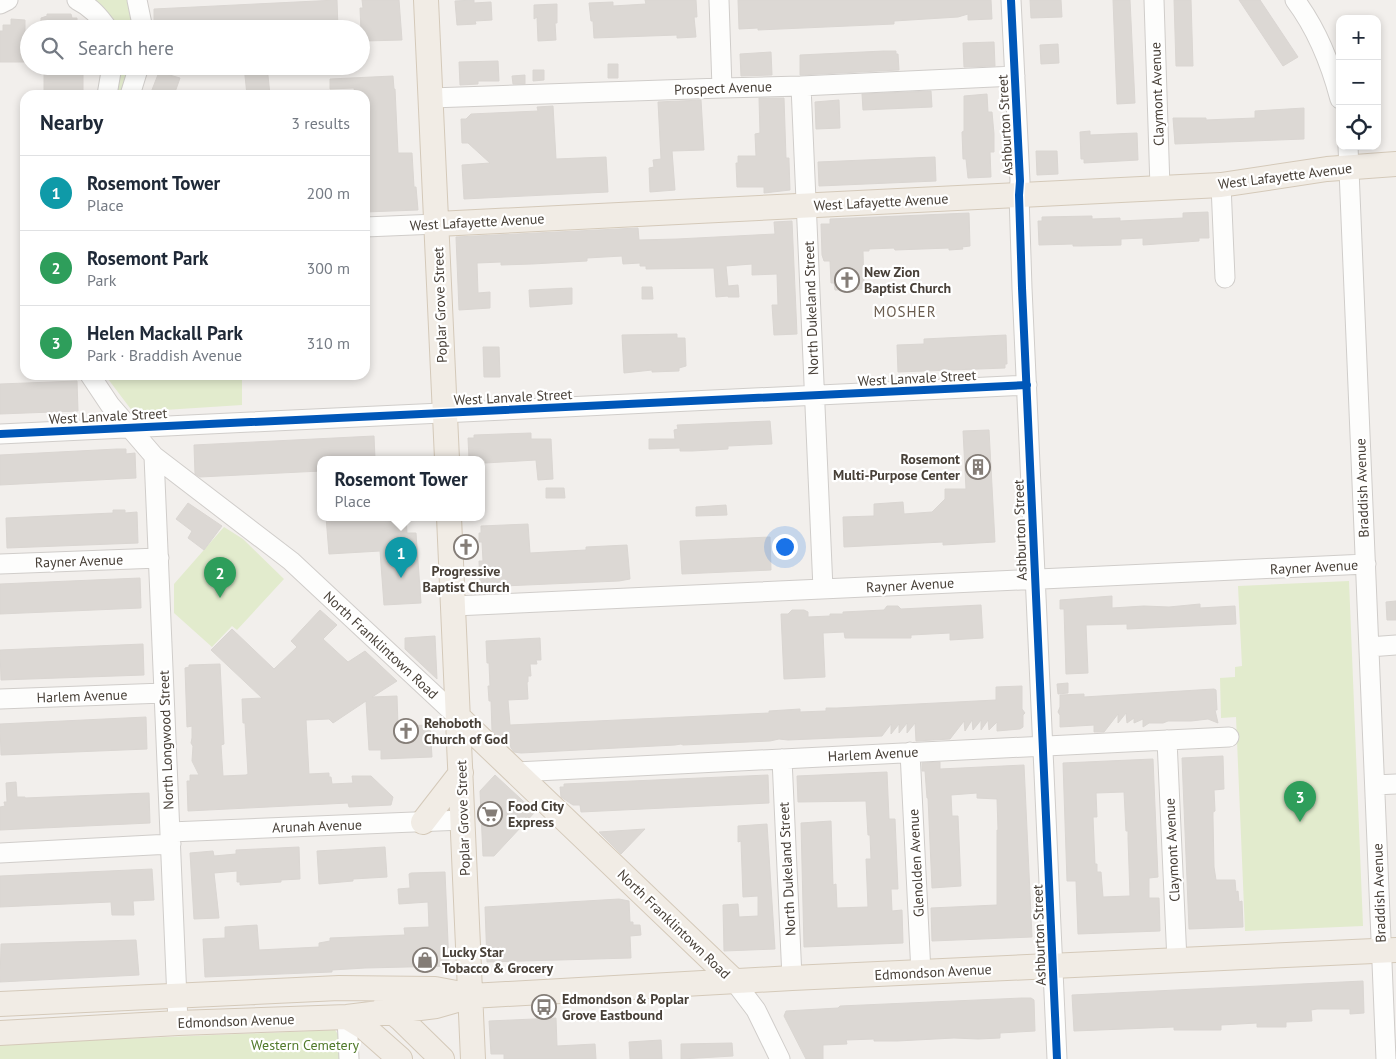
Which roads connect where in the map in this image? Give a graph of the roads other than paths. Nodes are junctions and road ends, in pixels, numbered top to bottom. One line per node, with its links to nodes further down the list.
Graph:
1 (8, 0): 9 (street)
2 (77, 0): 10 (street)
3 (137, 0): 11 (street)
4 (426, 0): 20 (main road, Poplar Grove Street)
5 (719, 0): 17 (street)
6 (1011, 0): 14 (street, Ashburton Street)
7 (1154, 0): 24 (street, Claymont Avenue)
8 (1295, 0): 16 (street)
9 (0, 4)
10 (102, 20)
11 (142, 20)
12 (110, 75): 18 (street)
13 (136, 75): 19 (street)
14 (1015, 76): 15 (street, Prospect Avenue); 25 (street, Ashburton Street)
15 (801, 86): 17 (street, Prospect Avenue); 26 (street, North Dukeland Street)
16 (1336, 87)
17 (722, 88): 20 (street, Prospect Avenue)
18 (108, 90)
19 (132, 90)
20 (431, 98): 27 (main road, Poplar Grove Street)
21 (1349, 156): 22 (main road, West Lafayette Avenue); 23 (main road, West Lafayette Avenue); 41 (street, Braddish Avenue)
22 (1396, 164)
23 (1221, 185): 24 (main road, West Lafayette Avenue); 29 (street)
24 (1160, 188): 25 (main road, West Lafayette Avenue)
25 (1019, 195): 26 (main road, West Lafayette Avenue); 31 (street, Ashburton Street)
26 (807, 205): 27 (main road, West Lafayette Avenue); 32 (street, North Dukeland Street)
27 (437, 224): 28 (street, West Lafayette Avenue); 33 (main road, Poplar Grove Street)
28 (370, 227)
29 (1224, 278)
30 (93, 380): 34 (street, North Franklintown Road)
31 (1027, 385): 32 (street, West Lanvale Street); 42 (street, Ashburton Street)
32 (815, 395): 33 (street, West Lanvale Street); 43 (street, North Dukeland Street)
33 (445, 413): 34 (street, West Lanvale Street); 37 (main road, Poplar Grove Street)
34 (129, 428): 35 (street, West Lanvale Street); 36 (street, North Franklintown Road)
35 (0, 434)
36 (154, 456): 39 (street, North Longwood Street); 49 (street, North Franklintown Road)
37 (447, 456)
38 (449, 521): 44 (main road, Poplar Grove Street)
39 (159, 558): 40 (street, Rayner Avenue); 47 (street, North Longwood Street)
40 (0, 564)
41 (1366, 564): 42 (street, Rayner Avenue); 46 (street, Braddish Avenue)
42 (1035, 580): 43 (street, Rayner Avenue); 52 (street, Ashburton Street)
43 (824, 589): 44 (street, Rayner Avenue)
44 (454, 606): 49 (main road, Poplar Grove Street)
45 (1396, 646): 46 (street)
46 (1369, 647): 58 (street, Braddish Avenue)
47 (164, 693): 48 (street, Harlem Avenue); 61 (street, North Longwood Street)
48 (0, 699)
49 (458, 717): 55 (main road, North Franklintown Road); 56 (main road, Poplar Grove Street)
50 (1230, 737): 51 (street, Harlem Avenue)
51 (1167, 740): 52 (street, Harlem Avenue); 64 (street, Claymont Avenue)
52 (1043, 746): 53 (street, Harlem Avenue); 65 (street, Ashburton Street)
53 (910, 752): 54 (street, Harlem Avenue); 66 (street, Glenolden Avenue)
54 (782, 759): 55 (street, Harlem Avenue); 67 (street, North Dukeland Street)
55 (516, 772): 68 (main road, North Franklintown Road)
56 (461, 773): 59 (main road, Poplar Grove Street); 60 (main road)
57 (1396, 784): 58 (street)
58 (1375, 785): 63 (street, Braddish Avenue)
59 (463, 820): 60 (street, Arunah Avenue); 71 (main road, Poplar Grove Street)
60 (423, 822): 61 (street, Arunah Avenue)
61 (170, 838): 62 (street, Arunah Avenue); 70 (street, North Longwood Street)
62 (0, 853)
63 (1389, 950): 64 (main road, Edmondson Avenue); 83 (street, Braddish Avenue)
64 (1177, 961): 65 (main road, Edmondson Avenue)
65 (1053, 966): 66 (main road, Edmondson Avenue); 82 (street, Ashburton Street)
66 (921, 973): 67 (main road, Edmondson Avenue)
67 (792, 978): 68 (main road, Edmondson Avenue)
68 (734, 981): 71 (main road, Edmondson Avenue); 81 (street, North Franklintown Road)
69 (340, 988): 70 (main road, Edmondson Avenue); 71 (main road, Edmondson Avenue); 73 (main road)
70 (177, 996): 72 (main road, Edmondson Avenue); 75 (street, North Longwood Street)
71 (471, 996): 73 (main road, Edmondson Avenue); 80 (main road, Poplar Grove Street)
72 (0, 1004)
73 (391, 1012): 74 (main road, Edmondson Avenue); 79 (main road)
74 (347, 1017): 75 (main road, Edmondson Avenue); 77 (street); 78 (main road)
75 (178, 1023): 76 (main road, Edmondson Avenue)
76 (0, 1032)
77 (349, 1059)
78 (400, 1059)
79 (442, 1059)
80 (473, 1059)
81 (780, 1059)
82 (1057, 1059)
83 (1386, 1059)

